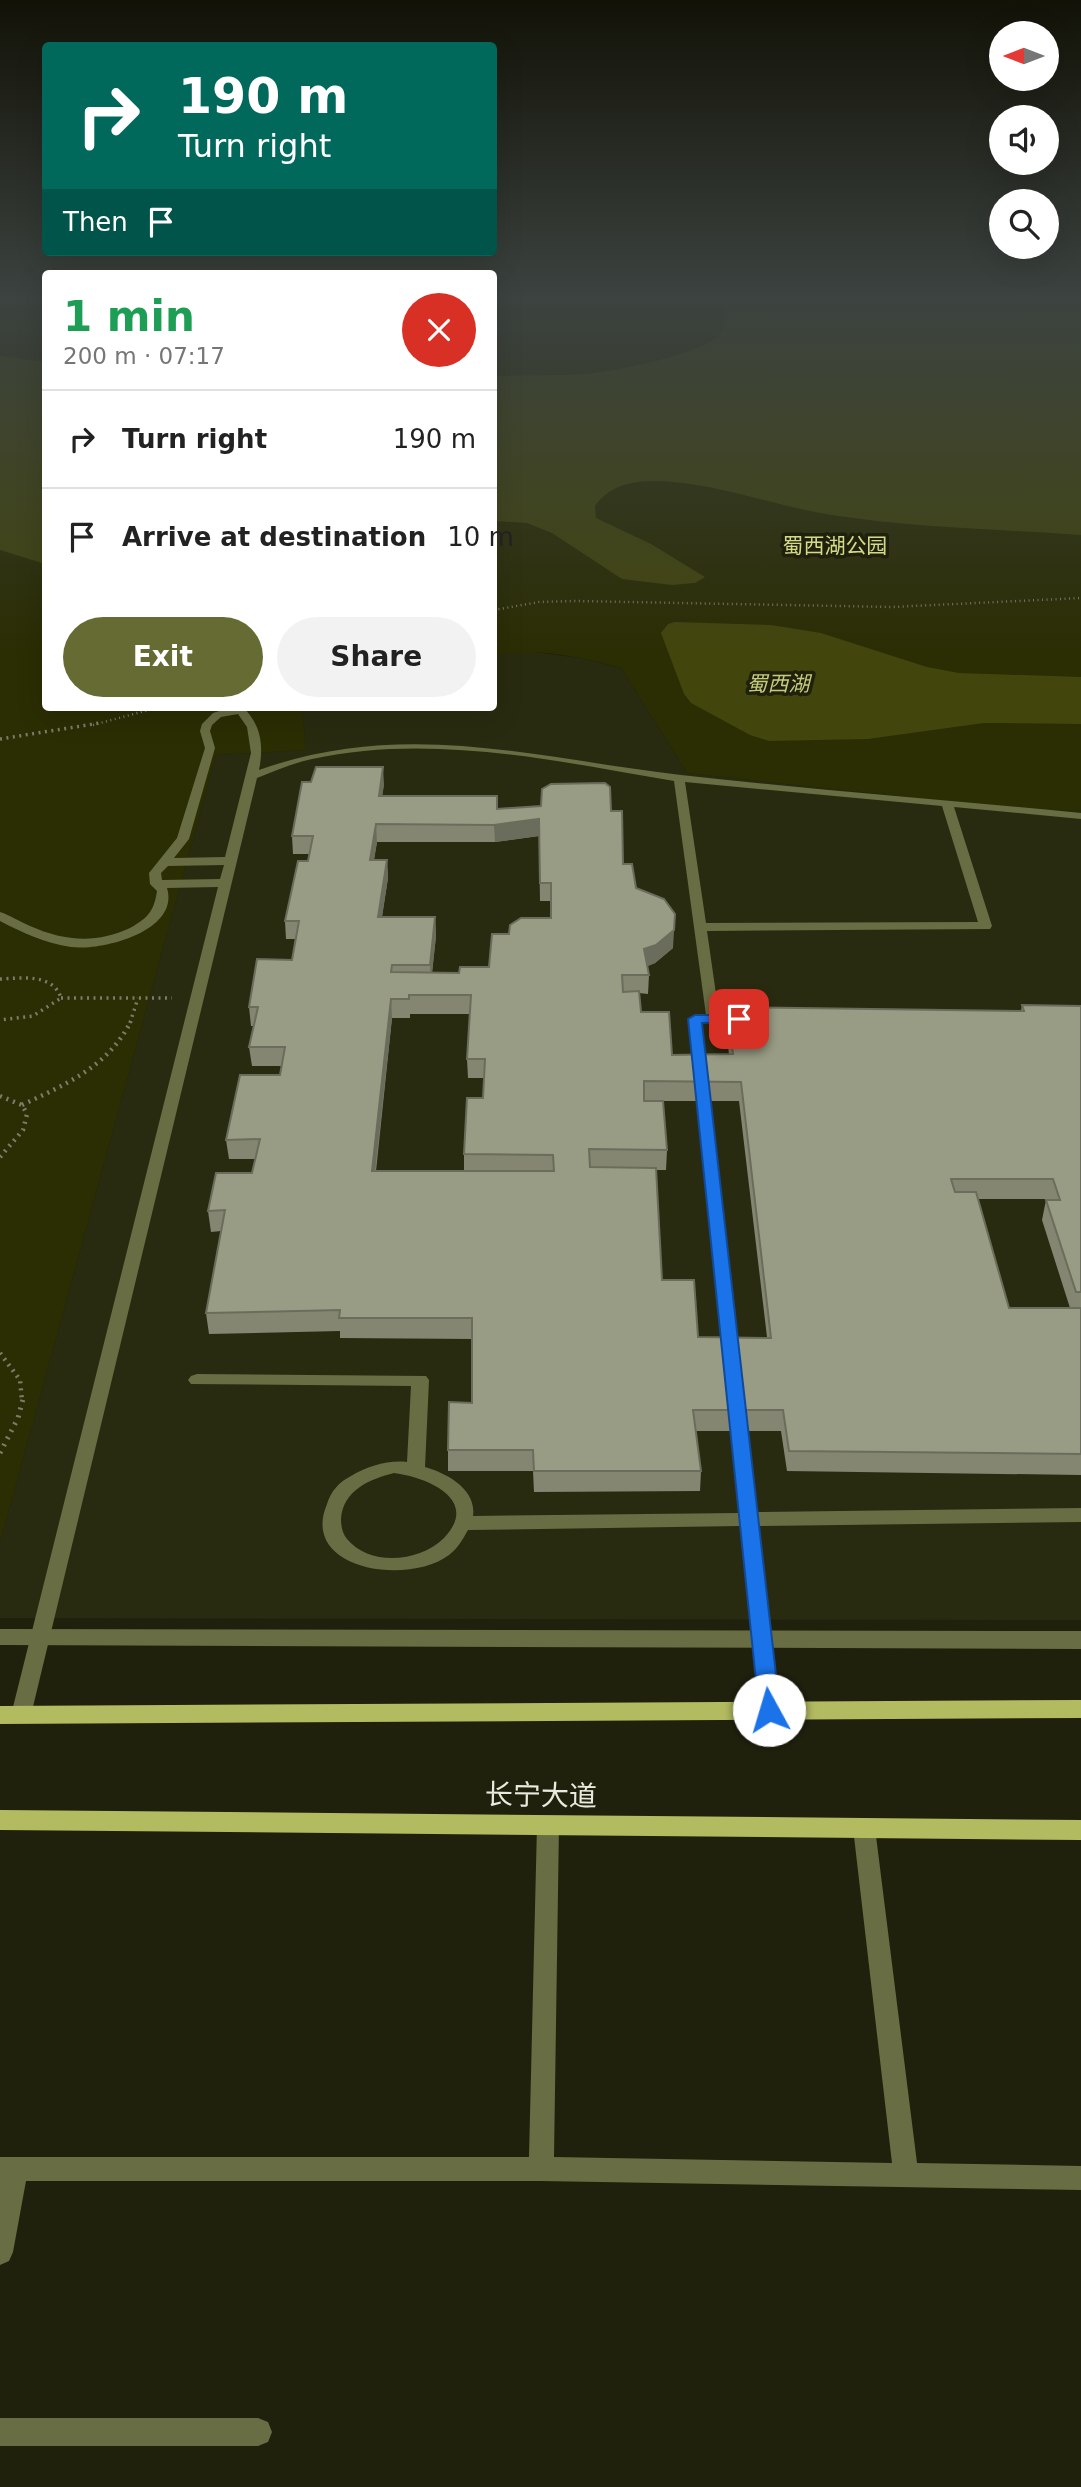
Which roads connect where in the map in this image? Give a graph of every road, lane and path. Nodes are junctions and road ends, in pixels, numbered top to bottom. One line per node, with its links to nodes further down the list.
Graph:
1 (1081, 598): 2 (path)
2 (497, 609)
3 (145, 711): 6 (path)
4 (230, 711): 12 (lane)
5 (241, 711): 7 (lane)
6 (0, 739)
7 (251, 776): 8 (lane); 11 (lane)
8 (679, 778): 9 (lane); 16 (lane)
9 (947, 805): 10 (lane); 16 (lane)
10 (1081, 816)
11 (230, 861): 12 (lane); 13 (lane)
12 (163, 862): 14 (lane)
13 (225, 883): 14 (lane); 20 (lane)
14 (156, 884): 15 (lane)
15 (0, 916)
16 (700, 927): 21 (lane)
17 (0, 979): 18 (path)
18 (61, 998): 19 (path); 23 (path)
19 (138, 998): 20 (path); 25 (path)
20 (197, 998): 34 (lane)
21 (713, 1019): 22 (lane); 35 (lane)
22 (767, 1019)
23 (0, 1020)
24 (0, 1096): 25 (path)
25 (22, 1105): 26 (path)
26 (0, 1157)
27 (0, 1353): 29 (path)
28 (197, 1380): 30 (lane)
29 (0, 1453)
30 (416, 1468): 32 (lane); 32 (lane)
31 (1081, 1515): 32 (lane)
32 (462, 1523)
33 (0, 1637): 34 (street)
34 (40, 1637): 35 (street); 39 (lane)
35 (762, 1639): 36 (street); 38 (lane)
36 (1081, 1640)
37 (1081, 1709): 38 (main road)
38 (769, 1710): 39 (main road)
39 (11, 1714)
40 (0, 1820): 41 (main road, 长宁大道)
41 (548, 1825): 42 (main road, 长宁大道); 45 (lane)
42 (864, 1828): 43 (main road, 长宁大道); 46 (lane)
43 (1081, 1830)
44 (8, 2169): 45 (lane); 48 (lane)
45 (541, 2169): 46 (lane)
46 (905, 2175): 47 (lane)
47 (1081, 2178)
48 (0, 2252)
49 (0, 2432): 50 (lane)
50 (258, 2432)

